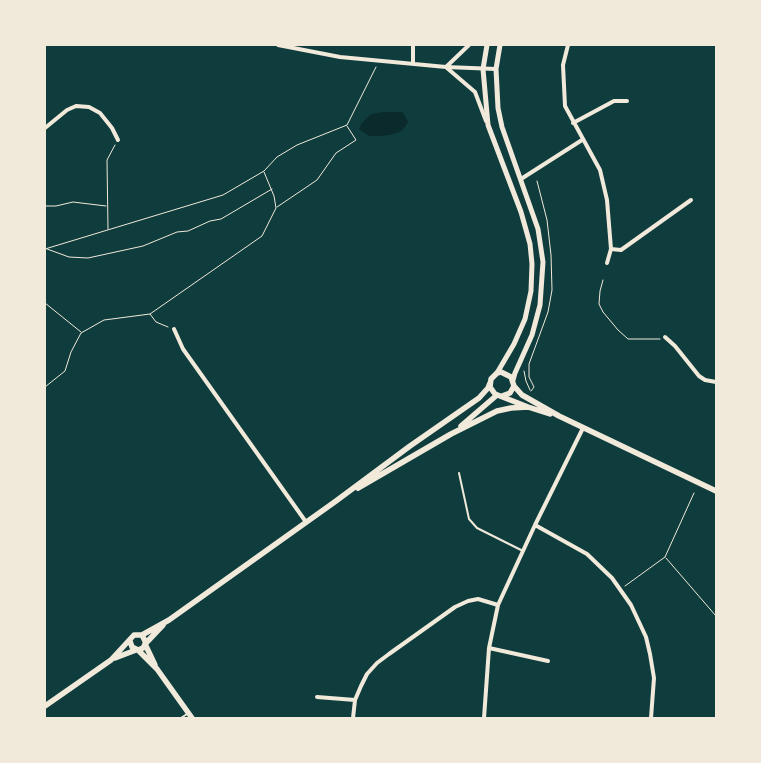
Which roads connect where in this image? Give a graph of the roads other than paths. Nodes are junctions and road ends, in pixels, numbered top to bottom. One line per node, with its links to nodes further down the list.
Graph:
1 (278, 45): 7 (street)
2 (413, 45): 7 (street)
3 (469, 45): 8 (street)
4 (487, 45): 9 (street)
5 (500, 45): 10 (street)
6 (568, 45): 12 (street)
7 (413, 64): 8 (street)
8 (446, 67): 9 (street); 13 (street)
9 (483, 69): 10 (street); 13 (street)
10 (496, 69): 17 (street)
11 (627, 101): 12 (street)
12 (573, 123): 16 (street)
13 (488, 125): 18 (street)
14 (45, 128): 15 (street)
15 (118, 140)
16 (582, 140): 17 (street); 20 (street)
17 (521, 179): 18 (street); 27 (street)
18 (510, 182): 24 (street)
19 (692, 200): 20 (street)
20 (611, 249): 21 (street)
21 (607, 263)
22 (174, 329): 36 (street)
23 (665, 337): 25 (street)
24 (497, 373): 26 (main road); 27 (main road)
25 (716, 382)
26 (490, 383): 28 (main road); 35 (main road)
27 (514, 383): 28 (main road); 30 (main road)
28 (499, 396): 29 (main road); 32 (main road)
29 (528, 407): 30 (main road); 32 (main road)
30 (559, 416): 31 (main road)
31 (583, 428): 34 (main road); 37 (street)
32 (451, 434): 35 (main road)
33 (459, 473): 38 (lane)
34 (716, 491)
35 (336, 501): 36 (main road)
36 (306, 522): 40 (main road)
37 (535, 525): 38 (street); 56 (street)
38 (523, 552): 39 (street)
39 (498, 605): 44 (street); 50 (street)
40 (168, 620): 41 (main road); 43 (main road)
41 (142, 635): 42 (main road); 43 (main road)
42 (130, 641): 45 (main road); 46 (main road)
43 (146, 643): 45 (main road); 48 (main road)
44 (489, 648): 47 (street); 55 (street)
45 (137, 650): 46 (main road); 48 (main road)
46 (111, 660): 51 (main road)
47 (548, 661)
48 (157, 669): 52 (main road)
49 (317, 697): 50 (street)
50 (354, 700): 54 (street)
51 (45, 706)
52 (190, 716): 53 (lane)
53 (181, 718)
54 (353, 718)
55 (484, 718)
56 (651, 718)

